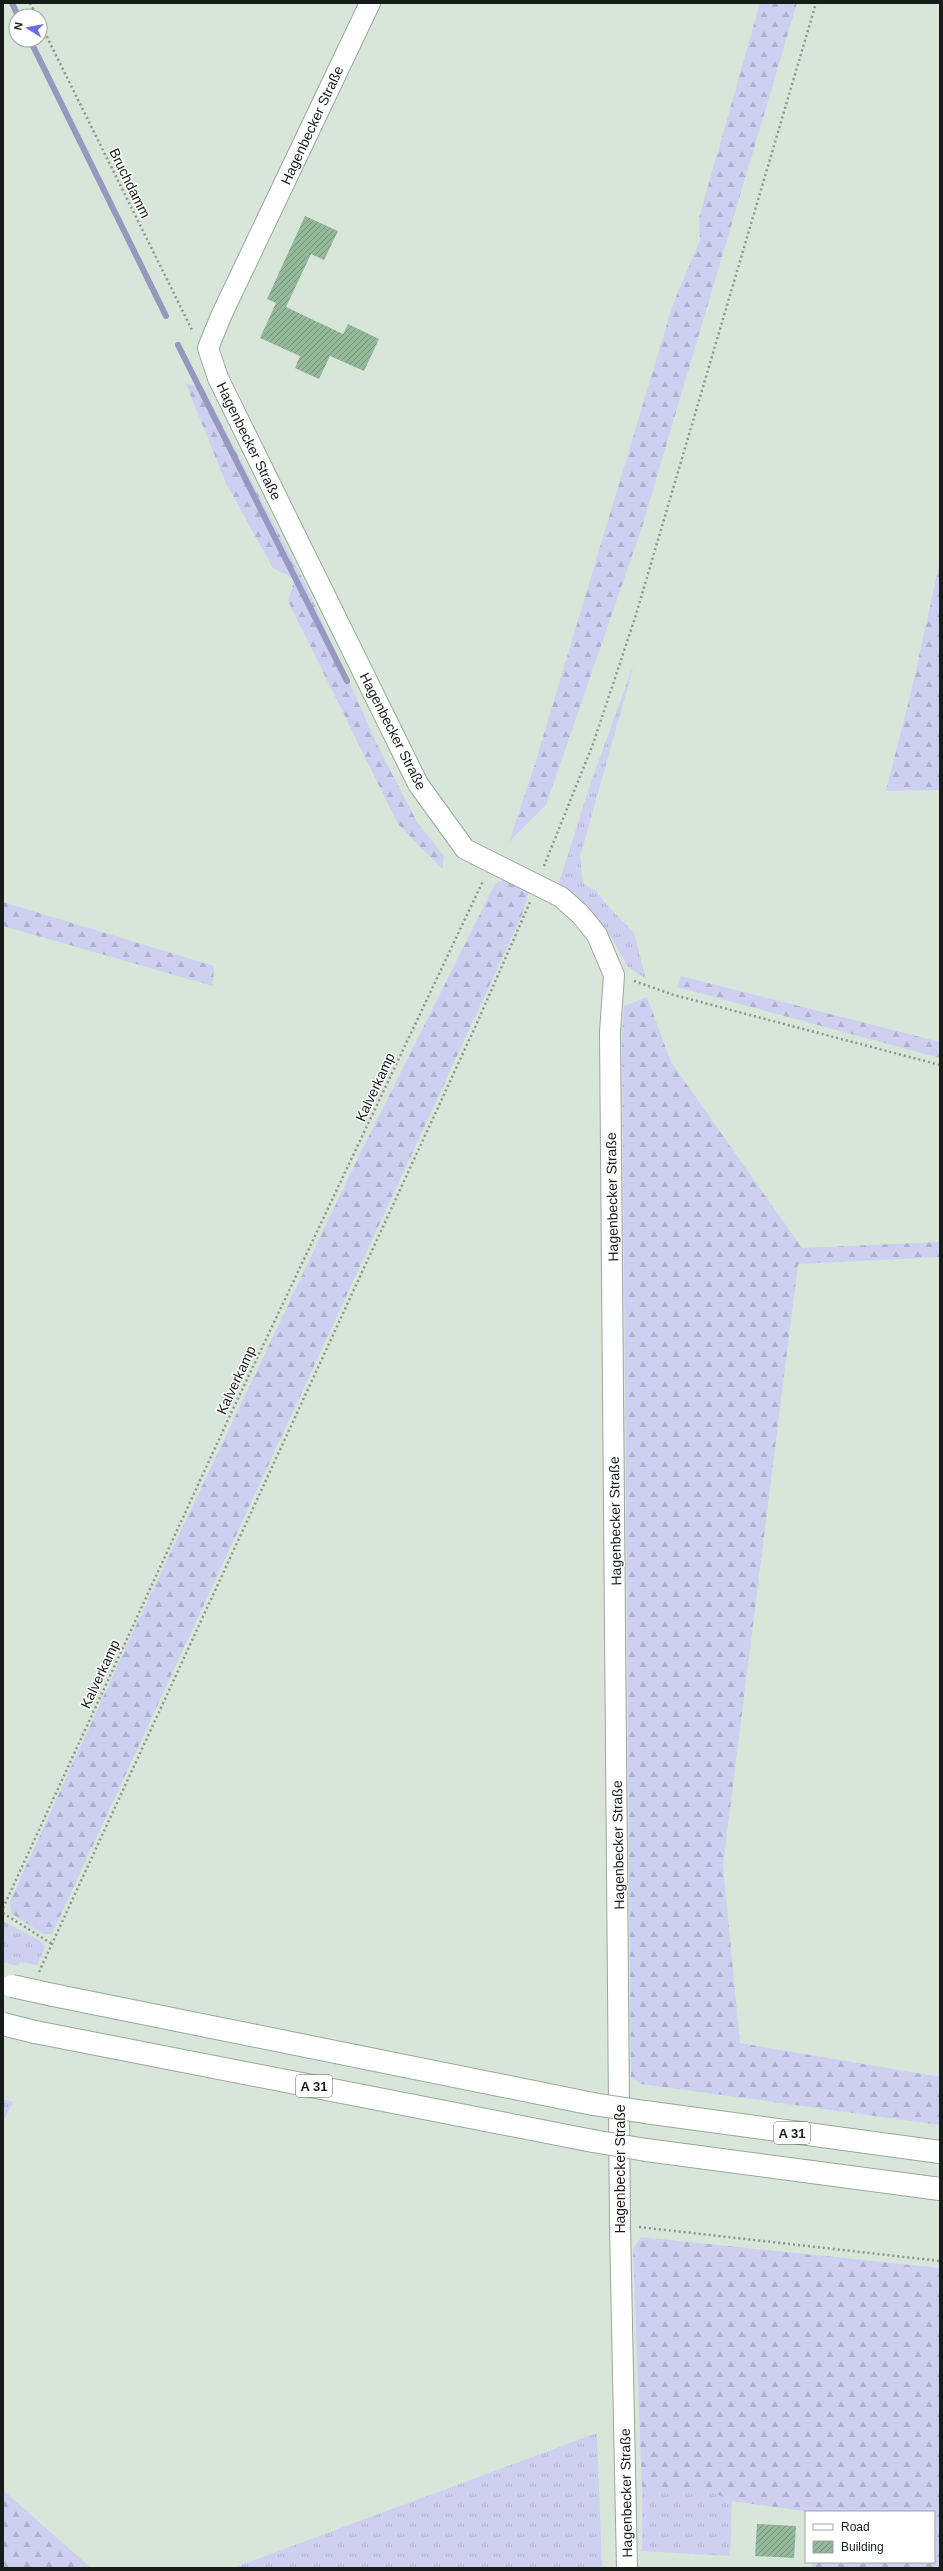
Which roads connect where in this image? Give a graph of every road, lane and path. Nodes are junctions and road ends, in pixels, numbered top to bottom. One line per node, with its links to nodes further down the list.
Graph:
1 (370, 3): 4 (street, Hagenbecker Straße)
2 (816, 3): 6 (path)
3 (48, 39): 4 (path, Bruchdamm)
4 (208, 348): 5 (street, Hagenbecker Straße)
5 (492, 862): 6 (street, Hagenbecker Straße); 9 (path, Kalverkamp)
6 (537, 884): 7 (street, Hagenbecker Straße); 10 (path)
7 (614, 975): 8 (path); 15 (street, Hagenbecker Straße)
8 (940, 1065)
9 (3, 1908)
10 (3, 1913)
11 (8, 1985): 13 (highway, A 31, bridge)
12 (3, 2024): 14 (highway, A 31, bridge)
13 (940, 2152)
14 (940, 2189)
15 (620, 2227): 16 (path); 17 (street, Hagenbecker Straße)
16 (940, 2261)
17 (627, 2568)

